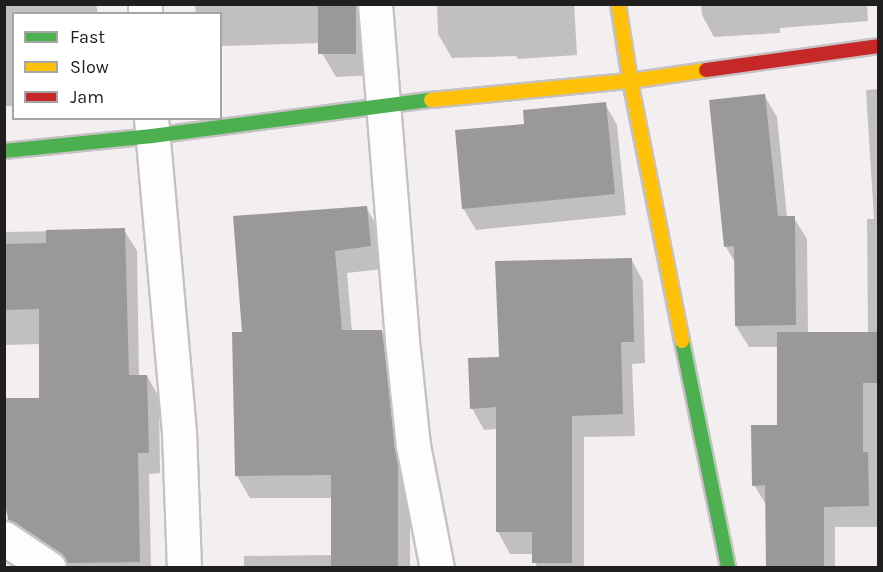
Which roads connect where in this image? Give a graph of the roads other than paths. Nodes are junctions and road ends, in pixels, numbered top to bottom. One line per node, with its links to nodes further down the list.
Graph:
1 (375, 4): 5 (street)
2 (618, 4): 4 (street)
3 (879, 46): 4 (street)
4 (630, 81): 5 (street); 12 (street)
5 (385, 104): 6 (street); 11 (street)
6 (152, 128): 7 (street); 10 (street)
7 (4, 151)
8 (4, 538): 9 (street)
9 (49, 567)
10 (184, 567)
11 (437, 567)
12 (728, 567)

